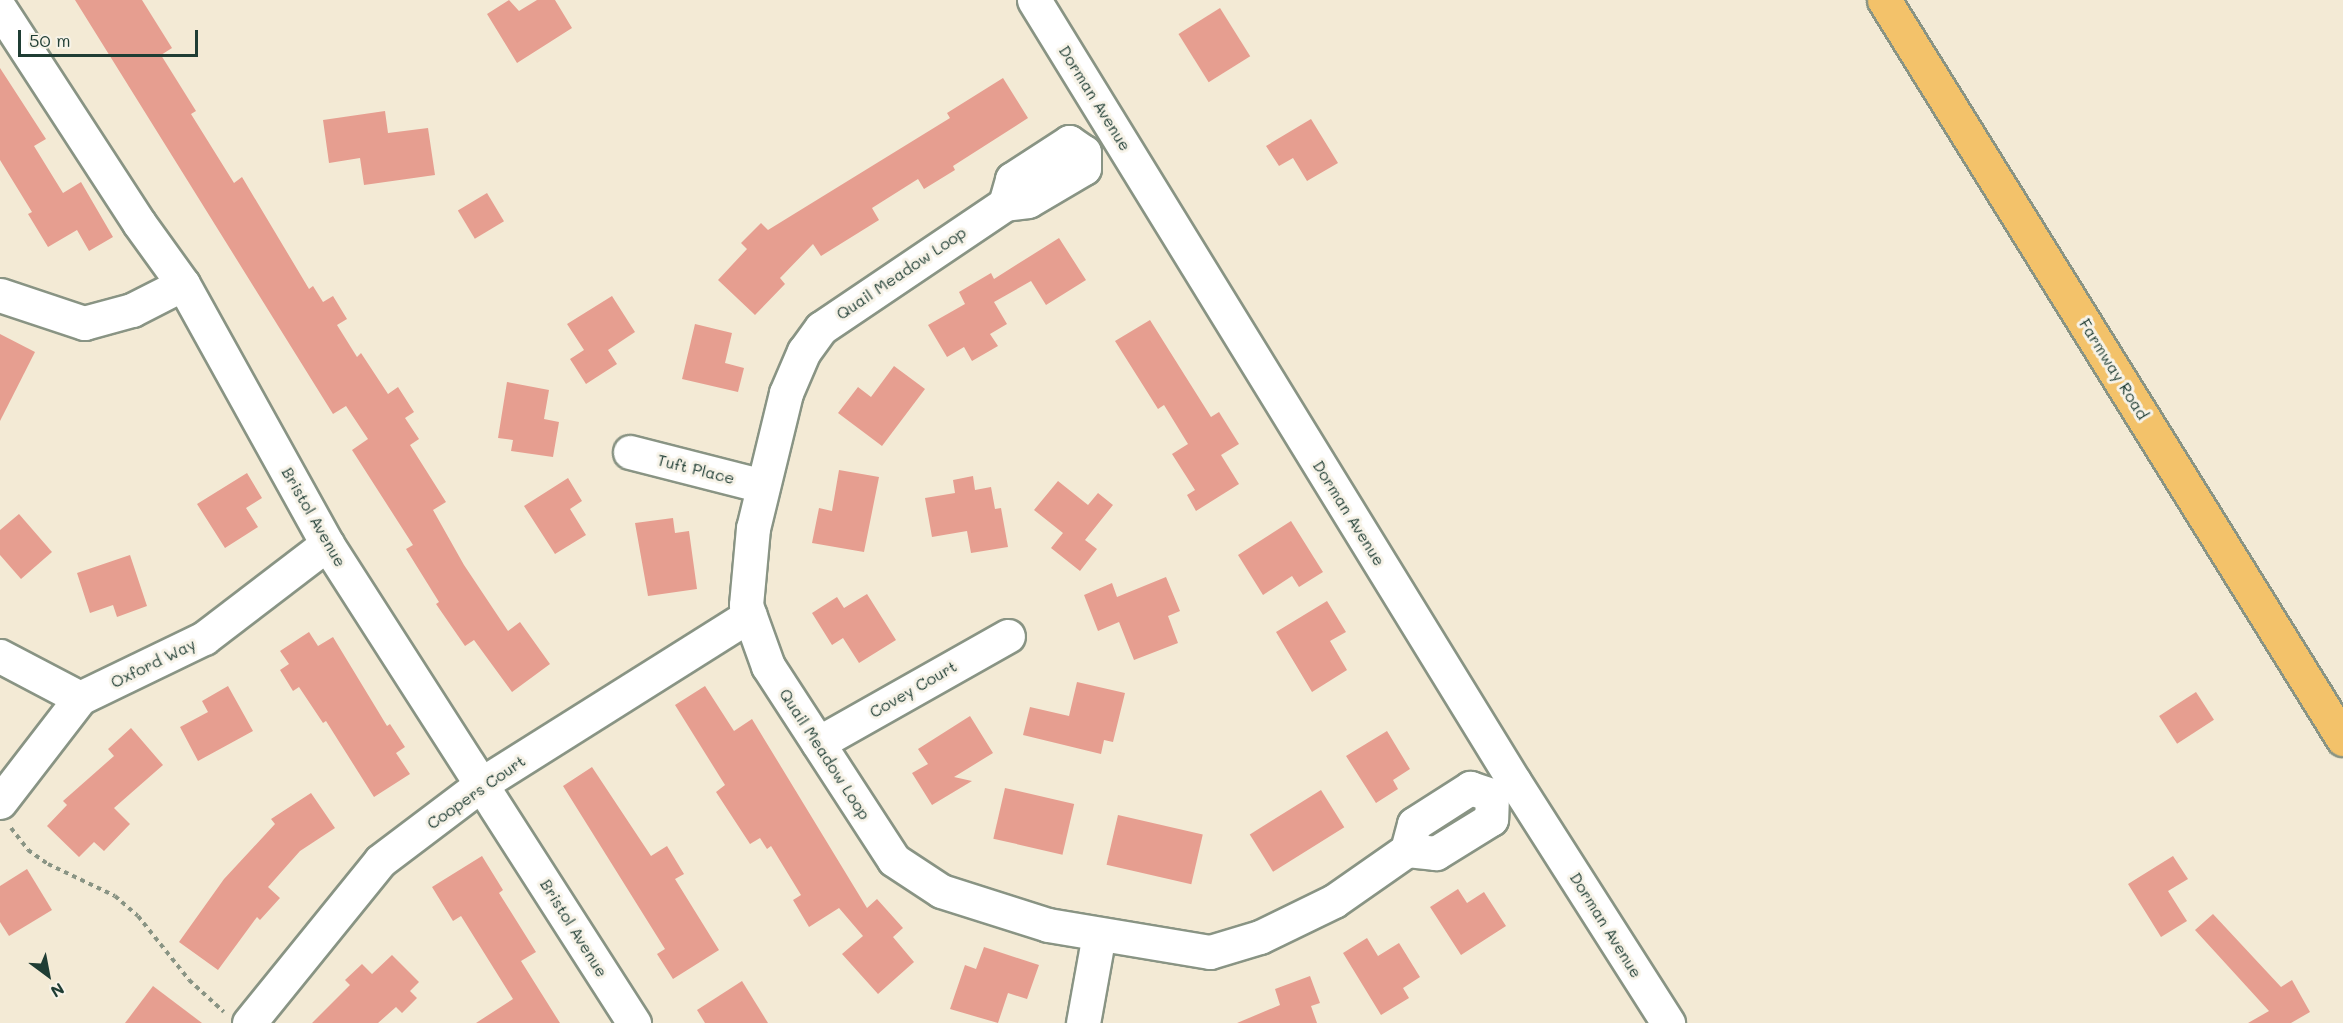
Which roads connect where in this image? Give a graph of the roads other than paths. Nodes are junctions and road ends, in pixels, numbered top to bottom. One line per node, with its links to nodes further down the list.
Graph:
1 (1034, 0): 4 (street, Dorman Avenue)
2 (1884, 0): 14 (main road, Farmway Road)
3 (0, 9): 5 (street, Bristol Avenue)
4 (1116, 134): 8 (street, Quail Meadow Loop); 17 (street, Dorman Avenue)
5 (183, 284): 6 (street); 9 (street, Bristol Avenue)
6 (0, 295)
7 (630, 452): 8 (street, Tuft Place)
8 (763, 486): 10 (street, Quail Meadow Loop)
9 (327, 544): 13 (street, Oxford Way); 16 (street, Bristol Avenue)
10 (750, 615): 15 (street, Quail Meadow Loop); 16 (street, Coopers Court)
11 (1008, 636): 15 (street, Covey Court)
12 (0, 656): 13 (street)
13 (80, 698): 18 (street, Oxford Way)
14 (2343, 739)
15 (818, 743): 19 (street, Quail Meadow Loop)
16 (483, 783): 20 (street, Coopers Court); 21 (street, Bristol Avenue)
17 (1503, 788): 19 (street, Quail Meadow Loop); 23 (street, Dorman Avenue)
18 (2, 811)
19 (1099, 934): 22 (street)
20 (250, 1022)
21 (634, 1023)
22 (1083, 1023)
23 (1668, 1023)

